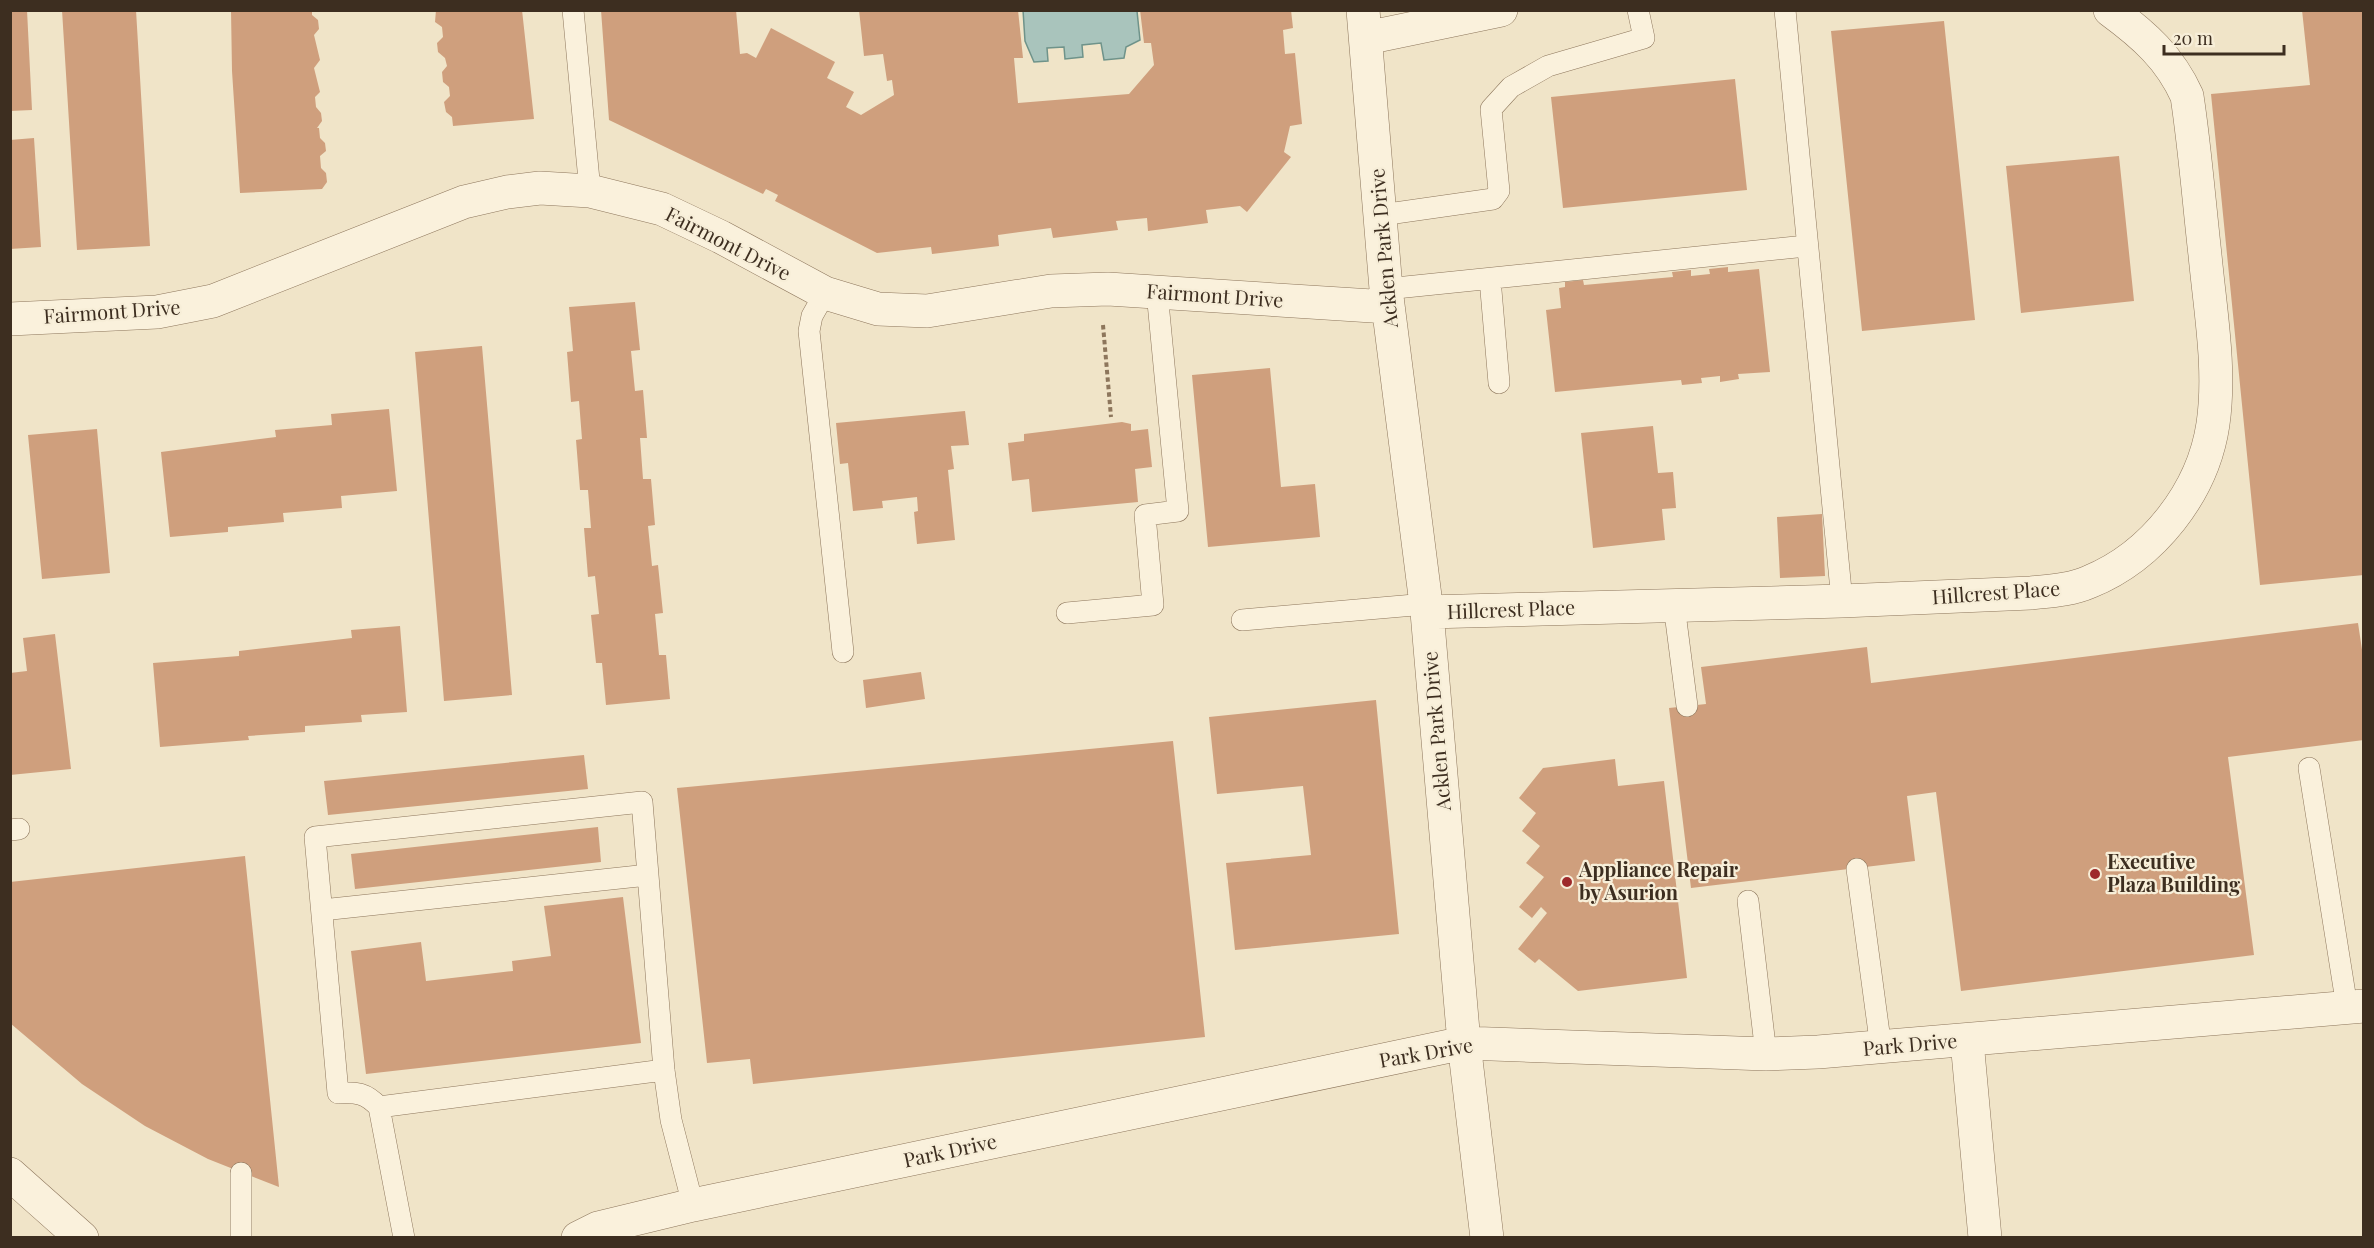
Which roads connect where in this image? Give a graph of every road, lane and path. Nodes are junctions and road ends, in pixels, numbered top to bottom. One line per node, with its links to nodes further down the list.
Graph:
1 (573, 10): 7 (lane)
2 (1501, 10): 6 (street)
3 (1638, 10): 8 (lane)
4 (1785, 10): 9 (lane)
5 (2110, 10): 18 (street, Hillcrest Place)
6 (1364, 24): 8 (street, Acklen Park Drive)
7 (590, 191): 13 (street, Fairmont Drive); 15 (street, Fairmont Drive)
8 (1380, 215): 14 (street, Acklen Park Drive)
9 (1806, 246): 10 (lane); 18 (lane)
10 (1490, 279): 14 (lane); 16 (lane)
11 (1099, 290): 12 (street, Fairmont Drive); 13 (street, Fairmont Drive); 17 (path)
12 (1157, 292): 14 (street, Fairmont Drive); 21 (lane)
13 (825, 293): 23 (lane)
14 (1387, 298): 20 (street, Acklen Park Drive)
15 (10, 318)
16 (1499, 383)
17 (1112, 417)
18 (1842, 601): 19 (street, Hillcrest Place)
19 (1674, 605): 20 (street, Hillcrest Place); 24 (lane)
20 (1426, 608): 22 (lane); 32 (street, Acklen Park Drive)
21 (1067, 613)
22 (1242, 620)
23 (843, 652)
24 (1687, 706)
25 (2309, 768): 30 (lane)
26 (1857, 869): 33 (lane)
27 (648, 875): 29 (lane); 29 (lane); 35 (lane)
28 (1748, 901): 34 (lane)
29 (322, 910): 36 (lane)
30 (2355, 1007): 31 (street, Park Drive)
31 (1967, 1041): 33 (street, Park Drive); 45 (street)
32 (1464, 1042): 34 (street, Park Drive); 39 (street, Park Drive); 44 (street, Acklen Park Drive)
33 (1881, 1048): 34 (street, Park Drive)
34 (1766, 1054)
35 (664, 1070): 36 (lane); 39 (lane)
36 (379, 1107): 42 (lane)
37 (242, 1173): 41 (lane)
38 (10, 1174): 40 (street)
39 (693, 1205): 43 (street, Park Drive)
40 (82, 1238)
41 (242, 1238)
42 (404, 1238)
43 (578, 1238)
44 (1487, 1238)
45 (1985, 1238)

